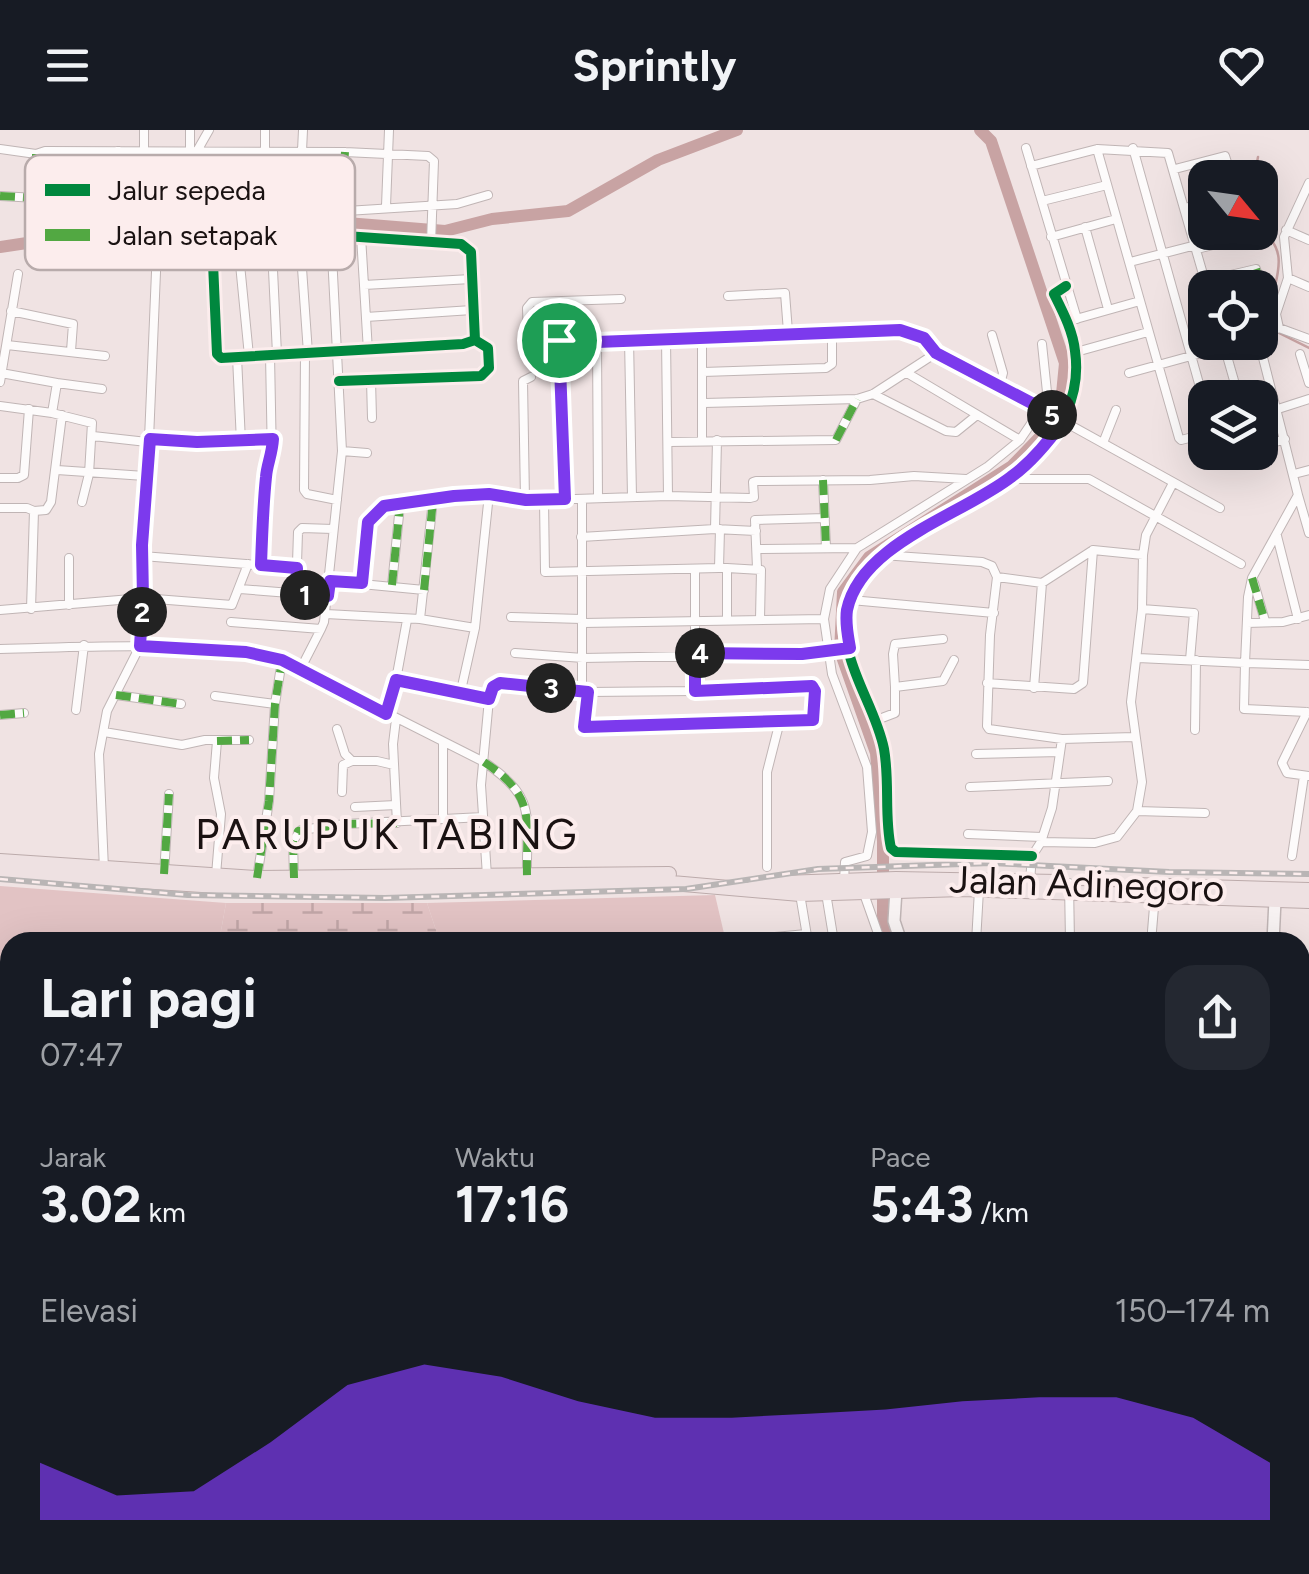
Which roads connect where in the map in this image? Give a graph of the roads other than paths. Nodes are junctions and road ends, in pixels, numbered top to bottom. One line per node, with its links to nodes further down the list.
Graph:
1 (144, 130): 15 (street)
2 (190, 130): 12 (street)
3 (209, 130): 12 (street)
4 (265, 130): 13 (street)
5 (303, 130): 14 (street)
6 (389, 130): 17 (street)
7 (1026, 148): 23 (street)
8 (1133, 148): 10 (street); 24 (street); 46 (street)
9 (0, 149): 18 (street)
10 (1097, 149): 23 (street); 26 (street)
11 (118, 151): 15 (street); 18 (street); 19 (street)
12 (193, 151): 13 (street); 15 (street)
13 (265, 151): 14 (street)
14 (302, 151): 16 (street)
15 (148, 152): 20 (street)
16 (345, 152): 17 (street); 21 (street)
17 (388, 153): 31 (street); 32 (street)
18 (36, 154)
19 (118, 155)
20 (148, 155)
21 (345, 155)
22 (1188, 165): 24 (street)
23 (1031, 166): 30 (street)
24 (1175, 168): 34 (street)
25 (1309, 184): 39 (street)
26 (1107, 185): 30 (street); 36 (street)
27 (488, 195): 32 (street)
28 (0, 196): 29 (street)
29 (25, 197)
30 (1042, 201): 42 (street)
31 (386, 206): 32 (street); 35 (street)
32 (432, 206): 43 (street)
33 (1188, 207): 34 (street)
34 (1185, 208): 37 (street)
35 (355, 209)
36 (1116, 219): 38 (street); 47 (street)
37 (1188, 219)
38 (1085, 228): 42 (street); 63 (street)
39 (1286, 230): 44 (street); 55 (street)
40 (355, 236): 41 (street)
41 (361, 236): 43 (street); 57 (street)
42 (1051, 237): 67 (street)
43 (431, 239): 56 (street)
44 (1309, 240)
45 (1188, 249): 46 (street)
46 (1162, 254): 47 (street); 83 (street)
47 (1130, 262): 61 (street)
48 (156, 270): 126 (street)
49 (212, 270): 95 (street)
50 (241, 270): 94 (street)
51 (272, 270): 91 (street)
52 (302, 270): 88 (street)
53 (334, 270): 86 (street)
54 (18, 274): 65 (street)
55 (1288, 278): 58 (street); 62 (street)
56 (470, 279): 57 (street); 64 (street)
57 (364, 285): 66 (street)
58 (1309, 287)
59 (728, 296): 70 (street)
60 (621, 299): 79 (street)
61 (1140, 301): 63 (street); 71 (street)
62 (1278, 306)
63 (1108, 309): 67 (street)
64 (472, 310): 66 (street); 78 (street)
65 (11, 311): 68 (street); 85 (street)
66 (366, 317): 84 (street)
67 (1072, 321): 87 (street)
68 (4, 330): 82 (street)
69 (1278, 330): 75 (street)
70 (788, 332): 72 (street); 74 (street)
71 (1148, 332): 87 (street); 96 (street)
72 (829, 334): 89 (street); 97 (street)
73 (992, 335): 107 (street)
74 (702, 338): 77 (street); 97 (street)
75 (1309, 338)
76 (630, 339): 77 (street); 80 (street); 150 (street)
77 (666, 339): 132 (street)
78 (476, 340): 84 (street); 102 (street)
79 (559, 340): 80 (street); 152 (street)
80 (597, 342): 151 (street)
81 (1042, 344): 116 (street)
82 (7, 346): 85 (street); 98 (street)
83 (1188, 348)
84 (368, 351): 86 (street)
85 (71, 352): 93 (street)
86 (337, 352): 88 (street); 103 (street)
87 (1076, 352): 121 (street)
88 (306, 353): 91 (street); 154 (street)
89 (936, 353): 99 (street); 107 (street)
90 (1300, 354): 105 (street)
91 (274, 355): 94 (street); 124 (street)
92 (1188, 355): 96 (street)
93 (105, 356)
94 (250, 356): 95 (street)
95 (237, 357): 131 (street)
96 (1157, 363): 100 (street); 123 (street)
97 (703, 372): 112 (street)
98 (1, 373): 104 (street); 106 (street)
99 (907, 373): 109 (street); 119 (street)
100 (1129, 373)
101 (530, 377): 156 (street)
102 (372, 380): 103 (street); 120 (street)
103 (339, 381): 134 (street)
104 (0, 382)
105 (1309, 383)
106 (56, 384): 108 (street); 118 (street)
107 (1000, 384): 116 (street)
108 (102, 389)
109 (874, 394): 110 (street); 119 (street)
110 (857, 399): 112 (street); 128 (street)
111 (1309, 399): 115 (street)
112 (704, 403): 127 (street)
113 (0, 406): 114 (street)
114 (29, 409): 118 (street); 141 (street)
115 (1278, 409): 125 (street)
116 (1043, 410): 121 (street); 129 (street)
117 (1116, 410): 133 (street)
118 (57, 414): 122 (street); 136 (street)
119 (978, 414): 129 (street)
120 (372, 418)
121 (1062, 420): 133 (street); 143 (street)
122 (94, 436): 126 (street); 138 (street)
123 (1188, 438)
124 (273, 439): 131 (street); 181 (street)
125 (1284, 439): 130 (street); 139 (street)
126 (148, 440): 131 (street); 140 (street)
127 (702, 440): 128 (street); 132 (street)
128 (717, 440): 147 (street)
129 (1020, 440): 142 (street)
130 (1278, 441)
131 (241, 442)
132 (668, 442): 149 (street)
133 (1103, 443): 145 (street)
134 (342, 451): 135 (street); 154 (street)
135 (368, 452)
136 (57, 470): 138 (street); 162 (street)
137 (1309, 470): 139 (street)
138 (89, 474): 140 (street); 158 (street)
139 (1294, 474): 148 (street)
140 (145, 476): 176 (street)
141 (0, 478)
142 (966, 479): 144 (street); 172 (street)
143 (1010, 479): 163 (street); 175 (street)
144 (823, 480): 147 (street); 164 (street)
145 (1174, 483): 161 (street); 163 (street)
146 (489, 494): 155 (street); 156 (street); 218 (street)
147 (714, 495): 149 (street); 165 (street)
148 (1298, 495): 168 (street); 169 (street)
149 (668, 496): 150 (street)
150 (632, 497): 151 (street)
151 (598, 498): 153 (street)
152 (565, 499): 153 (street); 157 (street)
153 (582, 499): 170 (street)
154 (337, 500): 166 (street)
155 (433, 500): 159 (street); 194 (street)
156 (526, 500): 157 (street)
157 (544, 500): 186 (street)
158 (82, 502)
159 (400, 505): 190 (street); 192 (street)
160 (0, 508): 162 (street)
161 (1220, 508)
162 (34, 512): 200 (street)
163 (1156, 515): 177 (street); 180 (street)
164 (825, 518): 167 (street); 171 (street)
165 (717, 529): 167 (street); 170 (street); 183 (street)
166 (333, 530): 182 (street); 189 (street)
167 (756, 531): 173 (street)
168 (1309, 534)
169 (1277, 536): 188 (street); 207 (street)
170 (581, 538): 186 (street)
171 (826, 547): 172 (street); 173 (street)
172 (857, 548): 211 (street)
173 (758, 549): 184 (street)
174 (1093, 550): 177 (street); 191 (street); 239 (street)
175 (882, 555): 187 (street); 198 (street)
176 (142, 556): 179 (street); 197 (street)
177 (1143, 556): 201 (street)
178 (68, 558): 199 (street)
179 (248, 564): 181 (street); 193 (street)
180 (1241, 564)
181 (261, 565): 182 (street)
182 (297, 568): 195 (street)
183 (723, 568): 184 (street); 185 (street); 209 (street)
184 (757, 568): 210 (street)
185 (695, 569): 186 (street); 213 (street)
186 (582, 573): 214 (street)
187 (997, 578): 191 (street); 203 (street)
188 (1252, 578): 216 (street); 217 (street)
189 (330, 581): 190 (street); 196 (street)
190 (362, 583): 192 (street)
191 (1042, 583): 239 (street)
192 (392, 585): 194 (street)
193 (240, 589): 195 (street); 197 (street)
194 (424, 590): 208 (street)
195 (296, 595): 196 (street)
196 (328, 596): 204 (street)
197 (143, 598): 199 (street); 222 (street)
198 (851, 600): 203 (street); 224 (street)
199 (69, 605): 200 (street)
200 (31, 609): 202 (street)
201 (1142, 609): 229 (street); 232 (street)
202 (0, 610)
203 (994, 613): 237 (street)
204 (326, 614): 212 (street); 219 (street)
205 (1309, 615): 207 (street)
206 (512, 617): 214 (street)
207 (1298, 618): 216 (street)
208 (420, 619): 212 (street); 218 (street)
209 (727, 619): 210 (street); 213 (street)
210 (760, 619): 211 (street)
211 (824, 619): 225 (street)
212 (406, 620): 236 (street)
213 (694, 620): 214 (street); 227 (street)
214 (583, 621): 228 (street)
215 (231, 622): 219 (street)
216 (1265, 622): 217 (street)
217 (1247, 623): 233 (street)
218 (476, 628): 243 (street)
219 (321, 629): 235 (street)
220 (943, 639): 238 (street)
221 (84, 645): 222 (street); 223 (street); 248 (street)
222 (140, 646): 230 (street); 242 (street)
223 (0, 649)
224 (848, 649): 225 (street); 254 (street)
225 (829, 651): 227 (street); 297 (street)
226 (515, 653): 228 (street)
227 (695, 653): 228 (street); 241 (street)
228 (583, 658): 240 (street)
229 (1138, 658): 232 (street); 259 (street)
230 (282, 660): 235 (street); 247 (street)
231 (954, 660): 238 (street)
232 (1193, 660): 233 (street); 257 (street)
233 (1245, 663): 234 (street); 249 (street)
234 (1309, 666)
235 (300, 670): 251 (street)
236 (396, 680): 243 (street); 251 (street)
237 (987, 683): 239 (street); 260 (street)
238 (894, 687): 254 (street)
239 (1034, 688)
240 (585, 691): 241 (street); 245 (street); 255 (street)
241 (695, 691): 255 (street)
242 (116, 694): 246 (street); 258 (street)
243 (460, 695): 245 (street)
244 (214, 696): 247 (street)
245 (489, 699): 267 (street)
246 (181, 704)
247 (275, 704): 294 (street)
248 (76, 710)
249 (1308, 710): 269 (street)
250 (24, 714): 252 (street)
251 (386, 714): 253 (street)
252 (0, 715)
253 (396, 720): 263 (street); 268 (street)
254 (874, 720): 284 (street)
255 (780, 721): 287 (street)
256 (336, 729): 266 (street)
257 (1195, 730)
258 (104, 732): 262 (street); 288 (street)
259 (1134, 737): 260 (street); 277 (street)
260 (1062, 739): 264 (street)
261 (249, 740): 262 (street)
262 (217, 741): 290 (street)
263 (444, 743): 267 (street); 280 (street)
264 (1060, 752): 265 (street); 271 (street)
265 (976, 754)
266 (352, 762): 268 (street); 273 (street)
267 (484, 762): 279 (street); 291 (street)
268 (394, 766): 275 (street)
269 (1307, 776): 285 (street)
270 (1108, 781): 271 (street)
271 (1056, 785): 272 (street); 283 (street)
272 (970, 787)
273 (342, 792)
274 (169, 794): 292 (street)
275 (396, 805): 276 (street); 281 (street)
276 (354, 807)
277 (1137, 812): 278 (street); 283 (street)
278 (1205, 814)
279 (483, 818): 280 (street); 293 (street)
280 (443, 819): 281 (street)
281 (397, 823): 295 (street)
282 (968, 834): 283 (street)
283 (1041, 840): 284 (street)
284 (1032, 856): 298 (street)
285 (1292, 856)
286 (0, 861): 288 (highway)
287 (767, 867)
288 (104, 869): 292 (highway)
289 (0, 872): 292 (highway)
290 (216, 876): 292 (highway); 294 (highway)
291 (527, 876): 293 (highway); 296 (highway)
292 (155, 877): 299 (highway)
293 (487, 877): 299 (highway)
294 (257, 878): 295 (highway)
295 (294, 878): 299 (highway)
296 (673, 879): 297 (highway); 299 (highway); 306 (highway)
297 (844, 881): 302 (highway)
298 (1030, 882): 300 (highway, Jalan Adinegoro); 303 (highway, Jalan Adinegoro)
299 (389, 885)
300 (979, 885): 301 (highway, Jalan Adinegoro); 303 (highway, Jalan Adinegoro); 315 (street)
301 (896, 886): 302 (highway, Jalan Adinegoro); 314 (street)
302 (865, 887): 305 (highway); 313 (street)
303 (1069, 888): 304 (highway, Jalan Adinegoro); 307 (highway, Jalan Adinegoro); 316 (street)
304 (1309, 890)
305 (826, 893): 306 (highway); 312 (street)
306 (800, 894): 311 (street)
307 (1156, 895): 308 (highway, Jalan Adinegoro); 310 (street)
308 (1275, 900): 309 (highway, Jalan Adinegoro); 317 (street)
309 (1309, 901)
310 (1152, 931)
311 (806, 932)
312 (832, 932)
313 (878, 932)
314 (898, 932)
315 (977, 932)
316 (1070, 932)
317 (1274, 932)

